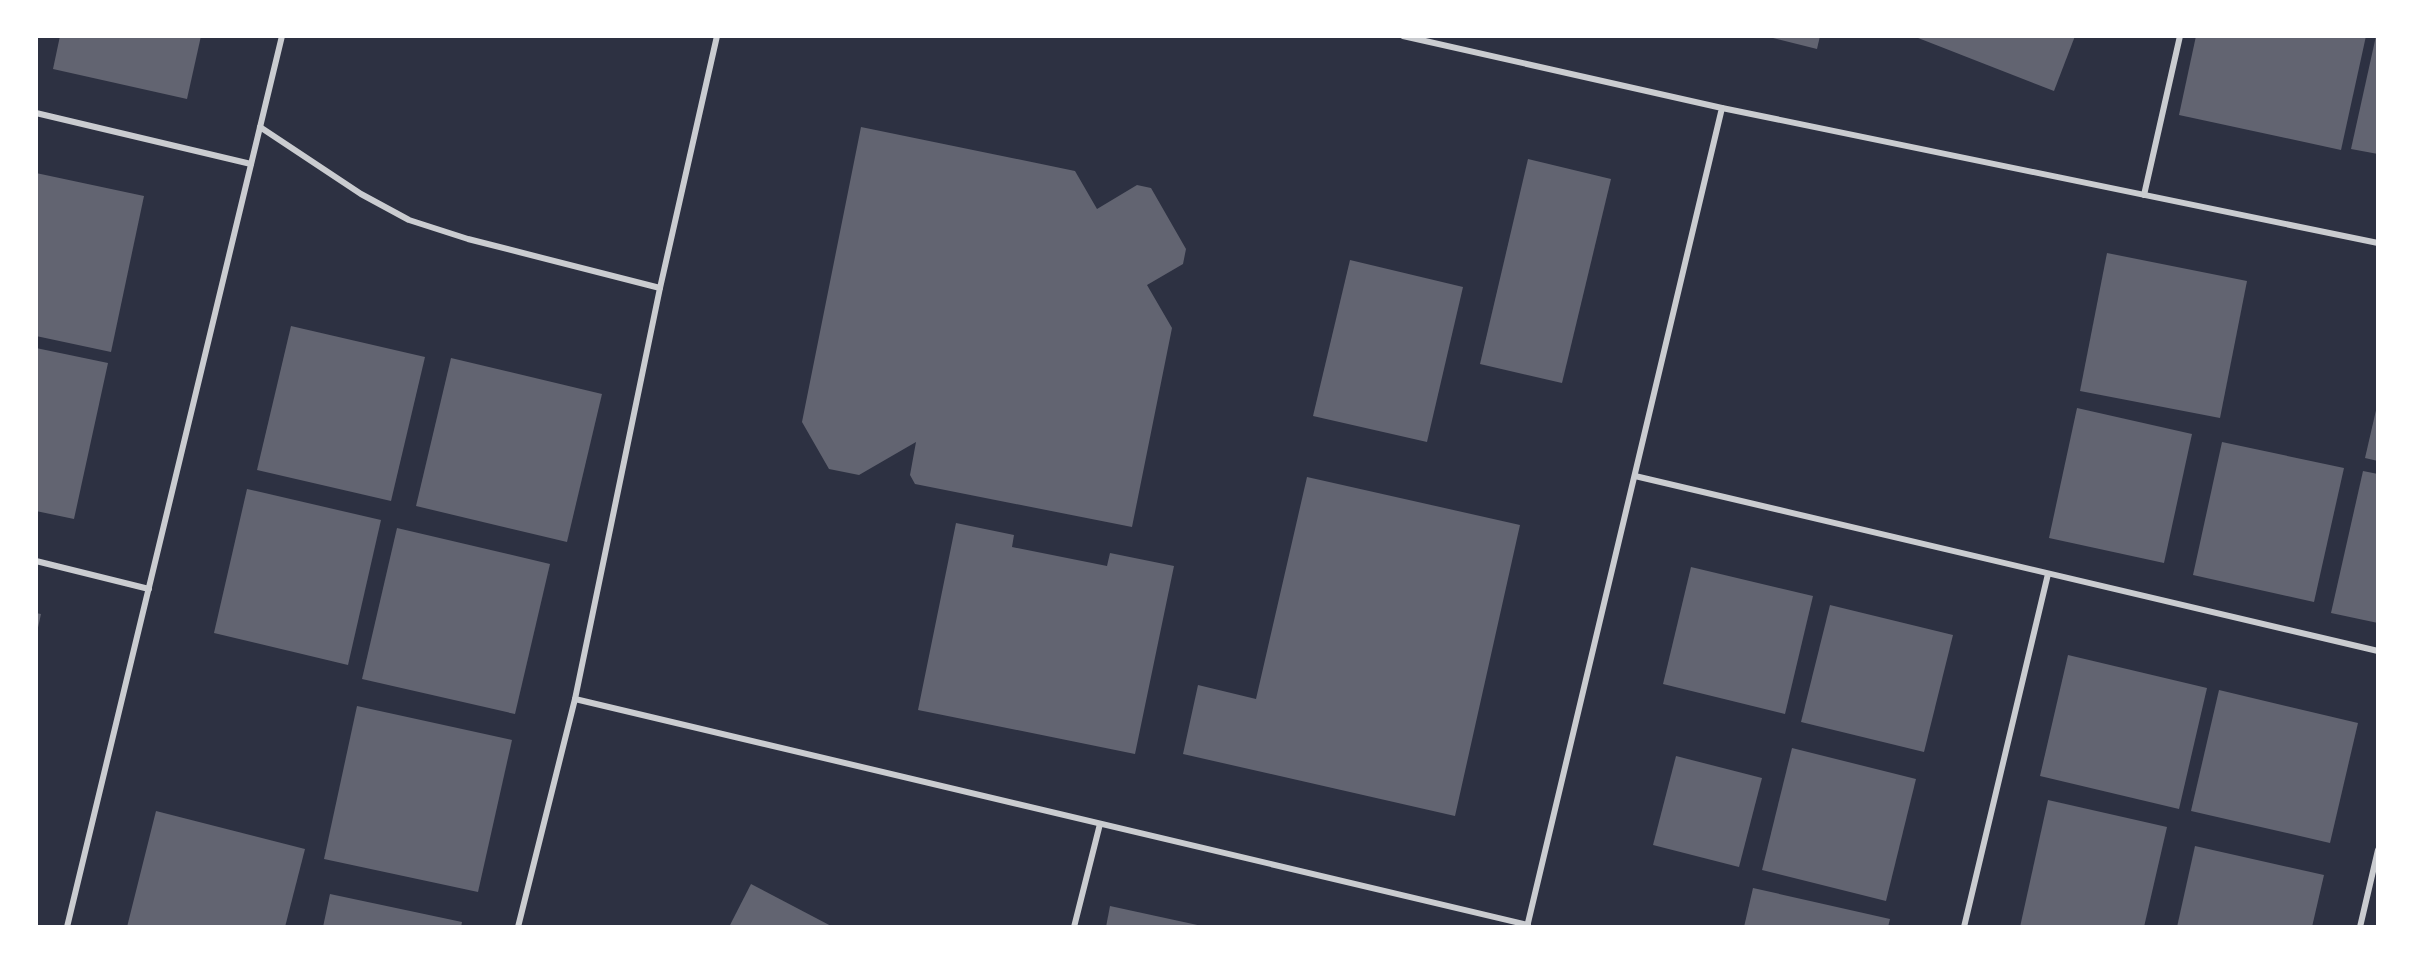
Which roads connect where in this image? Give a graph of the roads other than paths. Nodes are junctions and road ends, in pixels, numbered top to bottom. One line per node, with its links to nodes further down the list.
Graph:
1 (282, 36): 7 (lane)
2 (717, 36): 11 (lane)
3 (1403, 36): 5 (lane)
4 (2180, 36): 9 (lane)
5 (1722, 108): 9 (lane); 12 (lane)
6 (36, 113): 8 (lane)
7 (260, 127): 8 (lane); 11 (lane)
8 (251, 164): 15 (lane)
9 (2144, 195): 10 (lane)
10 (2378, 243)
11 (660, 288): 17 (lane)
12 (1635, 476): 14 (lane); 20 (lane)
13 (36, 561): 15 (lane)
14 (2048, 574): 16 (lane); 24 (lane)
15 (149, 589): 21 (lane)
16 (2378, 651)
17 (575, 699): 18 (lane); 22 (lane)
18 (1100, 824): 20 (lane); 23 (lane)
19 (2378, 850): 25 (lane)
20 (1528, 926)
21 (67, 927)
22 (518, 927)
23 (1074, 927)
24 (1964, 927)
25 (2360, 927)

